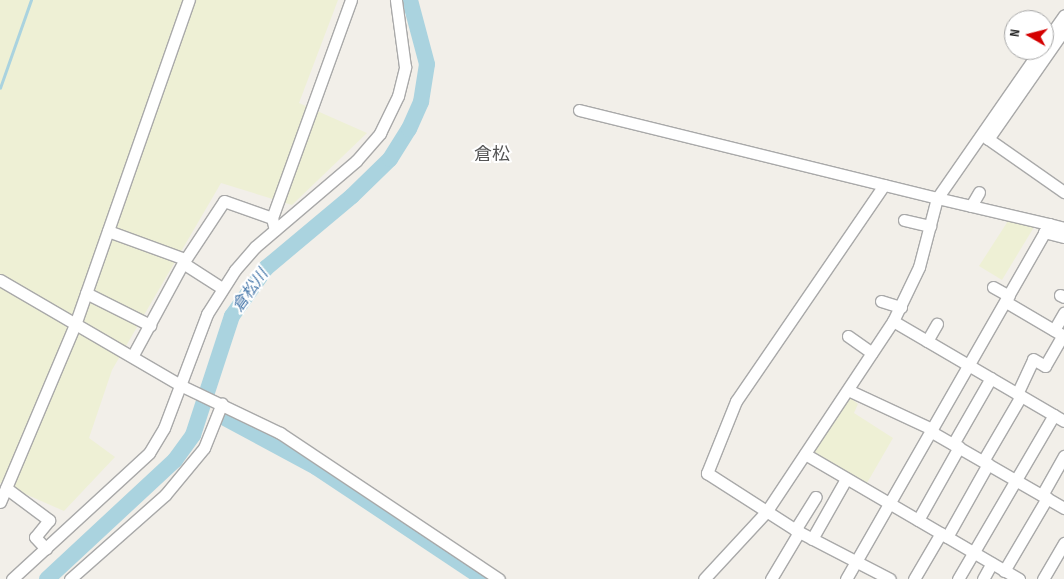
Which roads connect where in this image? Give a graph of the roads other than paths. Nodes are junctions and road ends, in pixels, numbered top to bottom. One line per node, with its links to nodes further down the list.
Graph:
1 (189, 0): 21 (street)
2 (351, 0): 15 (street)
3 (396, 0): 20 (street)
4 (1064, 15): 5 (street)
5 (1054, 30)
6 (1064, 30): 9 (street)
7 (1034, 60): 9 (street)
8 (579, 110): 10 (street)
9 (985, 137): 12 (street); 13 (street)
10 (884, 185): 13 (street); 61 (street)
11 (979, 192): 14 (street)
12 (1064, 192)
13 (937, 198): 14 (street); 17 (street)
14 (971, 206): 18 (street)
15 (272, 218): 20 (street); 23 (street)
16 (904, 220): 17 (street)
17 (930, 226): 30 (street)
18 (1046, 228): 19 (street); 22 (street); 28 (street)
19 (1064, 228)
20 (275, 230): 25 (street)
21 (108, 231): 23 (street); 27 (street)
22 (1064, 237)
23 (184, 261): 25 (street); 35 (street)
24 (0, 280): 33 (street)
25 (222, 288): 43 (street)
26 (993, 288): 28 (street)
27 (86, 293): 33 (street); 35 (street)
28 (1007, 299): 36 (street); 41 (street)
29 (881, 301): 30 (street)
30 (901, 307): 32 (street)
31 (1064, 313): 36 (street)
32 (892, 321): 38 (street); 39 (street)
33 (76, 322): 40 (street); 55 (street)
34 (937, 324): 38 (street)
35 (150, 325): 40 (street)
36 (1060, 334): 45 (street)
37 (848, 336): 39 (street)
38 (927, 341): 41 (street)
39 (872, 352): 44 (street)
40 (133, 355): 43 (street)
41 (968, 366): 42 (street); 48 (street)
42 (990, 378): 45 (street); 49 (street)
43 (182, 386): 46 (street); 67 (street)
44 (848, 390): 48 (street); 50 (street)
45 (1019, 395): 47 (street); 52 (street)
46 (222, 403): 73 (street); 74 (street)
47 (1059, 418): 54 (street)
48 (931, 430): 49 (street); 59 (street)
49 (956, 446): 52 (street); 62 (street)
50 (805, 454): 53 (street); 61 (street)
51 (1064, 456): 56 (street)
52 (986, 463): 54 (street); 64 (street)
53 (846, 478): 59 (street); 65 (street)
54 (1016, 481): 56 (street); 68 (street)
55 (6, 488): 58 (street); 67 (street)
56 (1044, 496): 60 (street); 71 (street)
57 (816, 497): 63 (street)
58 (0, 502)
59 (889, 503): 62 (street); 69 (street)
60 (1064, 508)
61 (766, 512): 63 (street); 75 (street)
62 (918, 520): 64 (street)
63 (797, 531): 65 (street); 76 (street)
64 (944, 535): 68 (street); 79 (street)
65 (812, 539): 69 (street)
66 (1064, 543): 83 (street)
67 (46, 549): 72 (street)
68 (974, 553): 70 (street); 80 (street)
69 (856, 561): 77 (street); 78 (street)
70 (992, 563): 71 (street); 81 (street)
71 (1004, 570): 82 (street)
72 (12, 579)
73 (70, 579)
74 (499, 579)
75 (704, 579)
76 (771, 579)
77 (846, 579)
78 (890, 579)
79 (914, 579)
80 (958, 579)
81 (983, 579)
82 (1019, 579)
83 (1043, 579)

